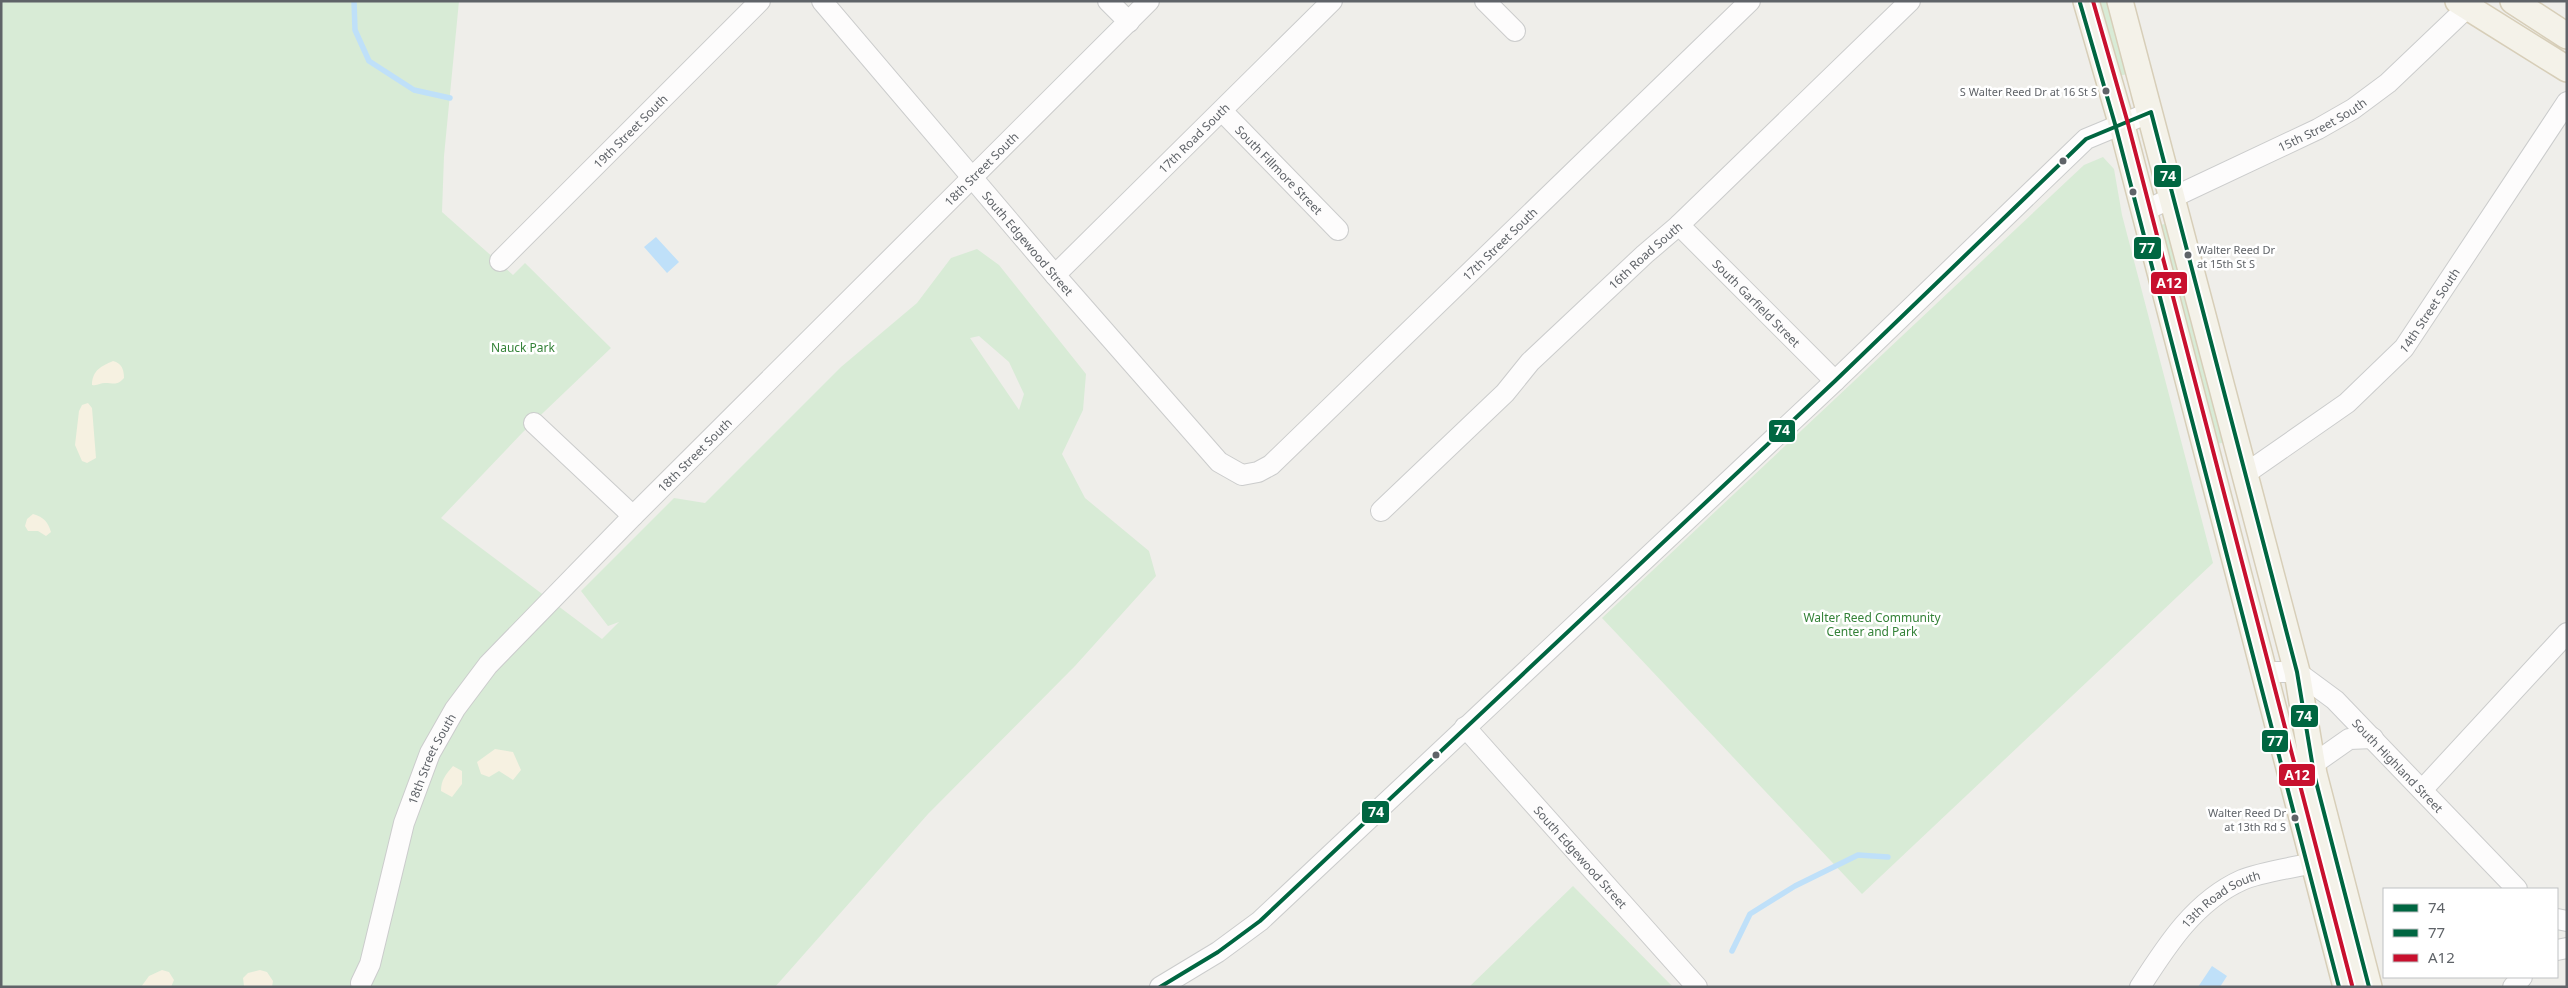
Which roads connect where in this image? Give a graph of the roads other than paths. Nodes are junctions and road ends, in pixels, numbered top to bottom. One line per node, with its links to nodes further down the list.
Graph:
1 (760, 1): 26 (street, 19th Street South)
2 (822, 1): 21 (street, South Edgewood Street)
3 (1108, 1): 13 (street)
4 (1150, 1): 13 (street, 18th Street South)
5 (1332, 1): 18 (street, 17th Road South)
6 (1485, 1): 14 (street)
7 (1750, 1): 31 (street, 17th Street South)
8 (1910, 1): 24 (street, 16th Road South)
9 (2086, 1): 20 (main road)
10 (2120, 1): 19 (main road)
11 (2513, 1): 15 (main road)
12 (2467, 3): 16 (main road); 22 (street, 15th Street South)
13 (1129, 22): 21 (street, 18th Street South)
14 (1515, 31)
15 (2567, 36)
16 (2567, 69)
17 (2567, 102): 30 (street, 14th Street South)
18 (1222, 111): 25 (street, South Fillmore Street); 27 (street, 17th Road South)
19 (2151, 112): 20 (street); 22 (main road)
20 (2121, 122): 23 (main road); 28 (street)
21 (972, 179): 27 (street, South Edgewood Street); 33 (street, 18th Street South)
22 (2173, 197): 23 (street, 15th Street South); 30 (main road)
23 (2144, 211): 35 (main road)
24 (1680, 225): 28 (street, South Garfield Street); 32 (street, 16th Road South)
25 (1338, 230)
26 (500, 261)
27 (1055, 276): 31 (street, South Edgewood Street)
28 (1835, 381): 37 (street)
29 (534, 423): 33 (street)
30 (2245, 474): 36 (main road)
31 (1242, 475)
32 (1381, 511)
33 (633, 516): 43 (street, 18th Street South)
34 (2567, 633): 40 (street)
35 (2264, 672): 36 (street); 41 (main road)
36 (2297, 672): 38 (street, South Highland Street); 39 (main road)
37 (1466, 728): 44 (street); 45 (street, South Edgewood Street)
38 (2372, 738): 39 (street); 40 (street, South Highland Street)
39 (2312, 765): 41 (main road)
40 (2422, 790): 42 (street, South Highland Street)
41 (2324, 861): 46 (street, 13th Road South); 47 (main road); 48 (main road)
42 (2516, 888)
43 (361, 983)
44 (1160, 987)
45 (1697, 987)
46 (2140, 987)
47 (2346, 987)
48 (2369, 987)

